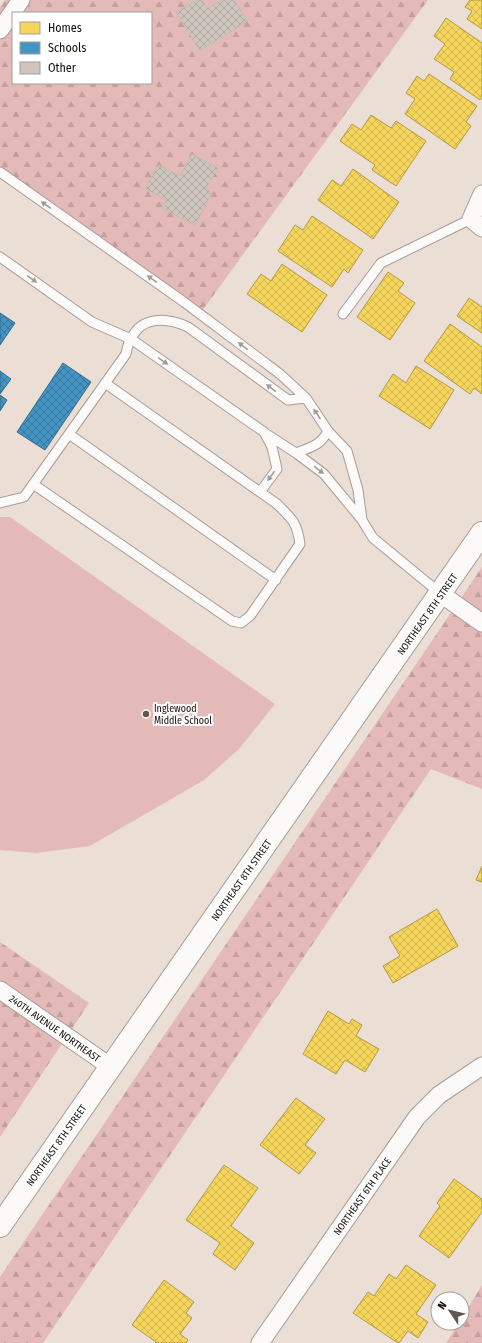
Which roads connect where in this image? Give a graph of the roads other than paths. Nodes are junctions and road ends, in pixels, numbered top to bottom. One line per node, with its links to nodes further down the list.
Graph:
1 (21, 0): 2 (street)
2 (13, 12)
3 (12, 13): 4 (street)
4 (0, 30)
5 (0, 172): 12 (lane, one-way to 5)
6 (482, 194): 7 (street)
7 (477, 224): 9 (lane)
8 (0, 257): 10 (lane, one-way to 10)
9 (343, 314)
10 (130, 339): 11 (lane); 12 (lane, one-way to 10); 14 (lane, one-way to 14)
11 (105, 383): 15 (lane); 18 (lane)
12 (306, 398): 13 (lane, one-way to 12)
13 (328, 431): 16 (lane); 20 (lane)
14 (264, 432): 16 (lane); 18 (lane, one-way to 18)
15 (69, 434): 17 (lane); 22 (lane)
16 (296, 453): 20 (lane, one-way to 20)
17 (33, 484): 19 (lane); 22 (lane)
18 (260, 492): 22 (lane)
19 (0, 503)
20 (362, 520): 23 (lane)
21 (482, 533): 23 (street, NORTHEAST 8TH STREET)
22 (276, 580)
23 (441, 594): 24 (street); 27 (street, NORTHEAST 8TH STREET)
24 (482, 623)
25 (0, 990): 27 (street, 240TH AVENUE NORTHEAST)
26 (482, 1066): 29 (street, NORTHEAST 6TH PLACE)
27 (111, 1067): 28 (street, NORTHEAST 8TH STREET)
28 (0, 1226)
29 (260, 1343)

